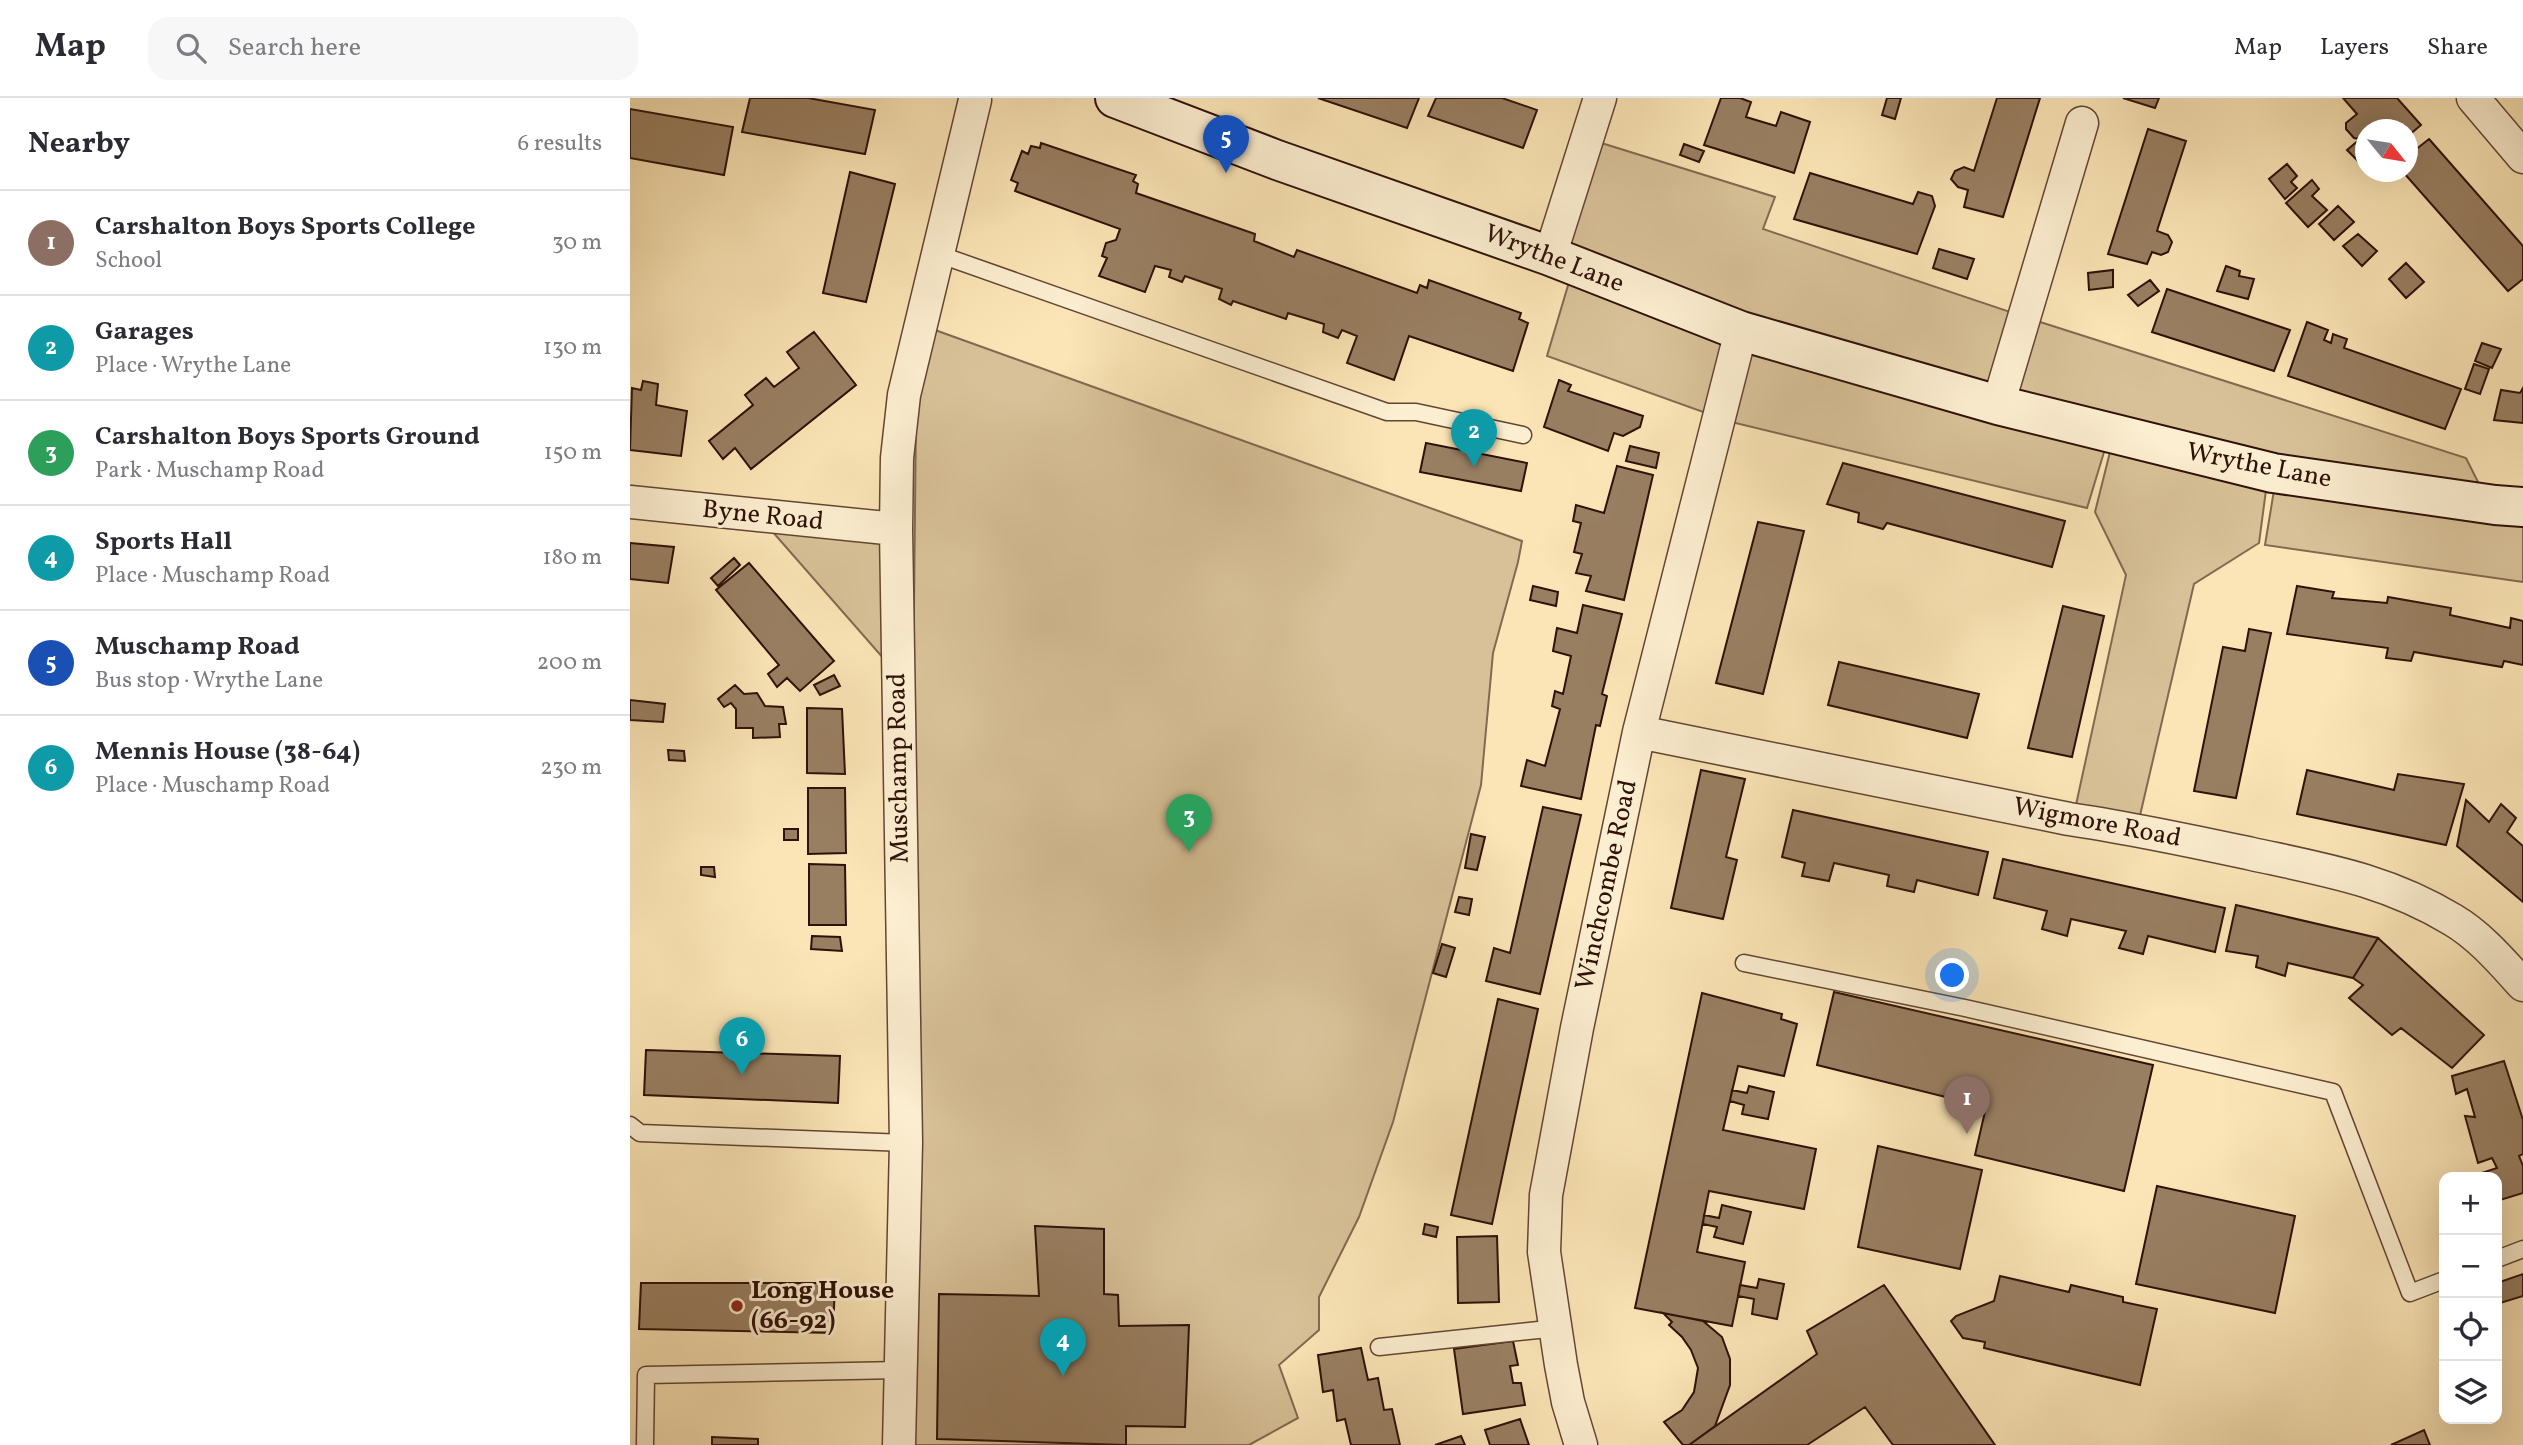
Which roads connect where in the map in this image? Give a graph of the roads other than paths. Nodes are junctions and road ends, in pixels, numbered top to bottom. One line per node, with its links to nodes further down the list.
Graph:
1 (1115, 98): 8 (main road, Wrythe Lane)
2 (1600, 98): 8 (street)
3 (2473, 98): 6 (street)
4 (975, 100): 7 (street, Muschamp Road)
5 (2082, 123): 10 (street)
6 (2523, 157)
7 (938, 254): 11 (lane); 14 (street, Muschamp Road)
8 (1550, 256): 9 (main road, Wrythe Lane)
9 (1741, 331): 10 (main road, Wrythe Lane); 15 (street, Winchcombe Road)
10 (1998, 405): 13 (main road, Wrythe Lane)
11 (1523, 435)
12 (630, 502): 14 (street, Byne Road)
13 (2523, 507)
14 (896, 529): 19 (street, Muschamp Road)
15 (1639, 732): 17 (street, Wigmore Road); 23 (street, Winchcombe Road)
16 (1744, 963): 22 (lane)
17 (2523, 985)
18 (630, 1125): 19 (lane)
19 (905, 1143): 25 (street, Muschamp Road)
20 (2523, 1249): 21 (lane)
21 (2502, 1257)
22 (2439, 1282)
23 (1557, 1328): 24 (lane); 28 (street, Winchcombe Road)
24 (1379, 1347)
25 (900, 1370): 26 (lane); 27 (street, Muschamp Road)
26 (645, 1445)
27 (899, 1445)
28 (1581, 1445)

